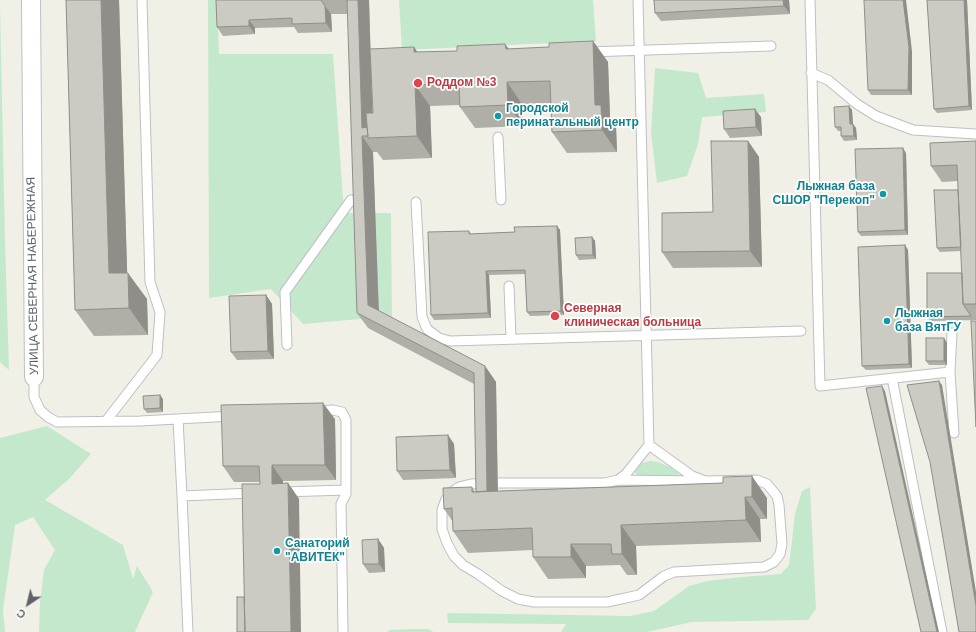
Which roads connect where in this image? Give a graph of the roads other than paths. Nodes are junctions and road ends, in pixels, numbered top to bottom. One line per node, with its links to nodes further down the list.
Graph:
1 (31, 0): 21 (street, УЛИЦА СЕВЕРНАЯ НАБЕРЕЖНАЯ)
2 (142, 0): 26 (lane)
3 (638, 0): 6 (lane)
4 (810, 0): 8 (lane)
5 (771, 46): 6 (lane)
6 (639, 50): 7 (lane); 17 (lane)
7 (579, 52)
8 (811, 73): 9 (lane); 22 (lane)
9 (976, 134)
10 (498, 137): 12 (lane)
11 (351, 200): 19 (lane)
12 (501, 200)
13 (416, 202): 18 (lane)
14 (509, 286): 18 (lane)
15 (801, 331): 17 (lane)
16 (952, 333): 20 (lane)
17 (646, 335): 18 (lane); 28 (lane)
18 (510, 339)
19 (287, 345)
20 (950, 372): 22 (lane); 27 (lane)
21 (34, 377): 26 (lane, УЛИЦА СЕВЕРНАЯ НАБЕРЕЖНАЯ)
22 (892, 378): 39 (lane)
23 (310, 411): 33 (lane)
24 (240, 415): 25 (lane, УЛИЦА СЕВЕРНАЯ НАБЕРЕЖНАЯ)
25 (178, 419): 26 (lane, УЛИЦА СЕВЕРНАЯ НАБЕРЕЖНАЯ); 36 (lane)
26 (106, 421)
27 (954, 433)
28 (649, 444): 29 (lane); 30 (lane)
29 (618, 480): 30 (lane); 32 (lane)
30 (705, 481): 31 (lane)
31 (486, 483)
32 (498, 483)
33 (346, 490): 35 (lane); 38 (lane)
34 (263, 492): 36 (lane)
35 (283, 492)
36 (182, 496): 37 (lane)
37 (188, 632)
38 (343, 632)
39 (942, 632)

